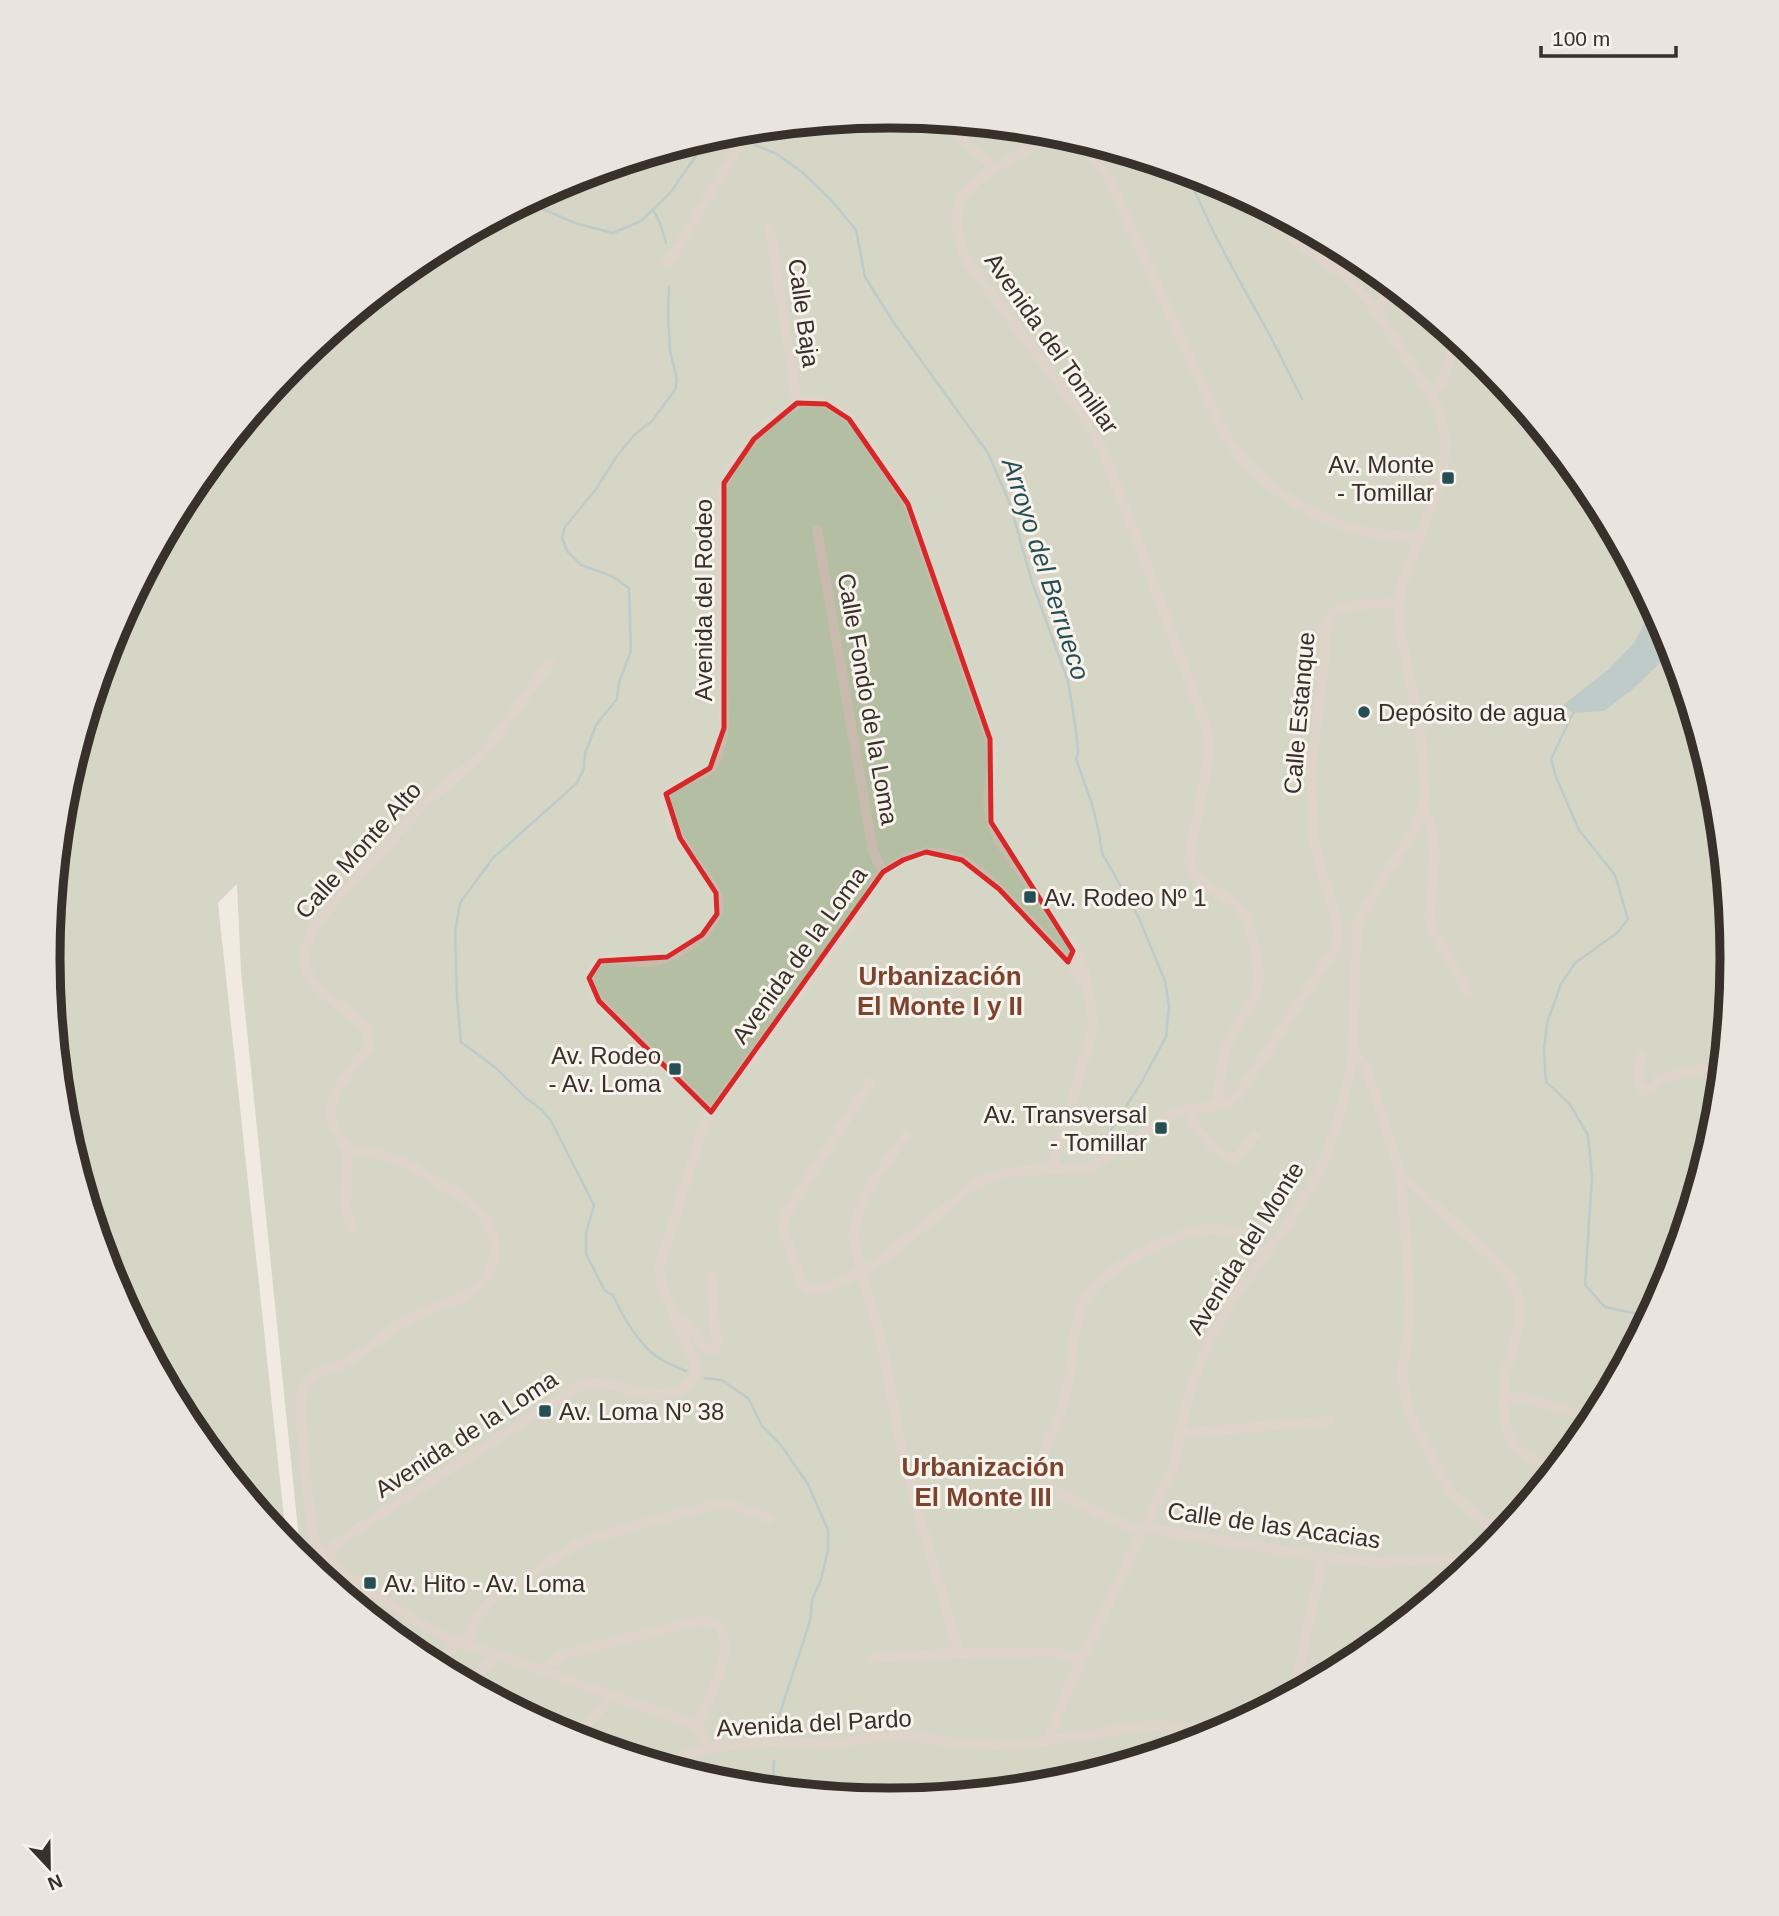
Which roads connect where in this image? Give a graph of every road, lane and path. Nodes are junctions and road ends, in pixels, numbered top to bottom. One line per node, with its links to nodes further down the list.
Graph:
1 (953, 131): 5 (street)
2 (739, 142): 8 (street)
3 (1043, 143): 5 (street, Avenida del Tomillar)
4 (1086, 152): 15 (street, Avenida del Tomillar)
5 (995, 169): 35 (street, Avenida del Tomillar)
6 (1280, 226): 10 (street, Avenida del Monte)
7 (770, 228): 13 (street, Calle Baja)
8 (666, 263)
9 (1387, 294): 10 (street)
10 (1376, 311): 12 (street, Avenida del Monte)
11 (1454, 350): 12 (street)
12 (1432, 394): 15 (street, Avenida del Monte)
13 (797, 404): 25 (street); 37 (street, Avenida del Rodeo)
14 (817, 530): 21 (street, Calle Fondo de la Loma)
15 (1418, 539): 16 (street, Avenida del Monte)
16 (1399, 603): 18 (street, Avenida del Monte); 23 (street, Calle Estanque)
17 (550, 663): 40 (street, Calle Monte Alto)
18 (1423, 805): 19 (street, Avenida del Monte); 20 (street)
19 (1416, 824): 20 (street); 22 (street, Avenida del Monte)
20 (1431, 827): 30 (street)
21 (883, 872): 28 (street, Avenida de la Loma); 37 (street, Avenida de la Loma)
22 (1359, 919): 23 (street, Avenida del Monte); 24 (street, Avenida del Monte)
23 (1340, 934): 24 (street); 26 (street); 35 (street, Avenida del Monte)
24 (1356, 936): 26 (street); 27 (street, Avenida del Monte)
25 (1071, 944): 28 (street); 29 (street)
26 (1347, 945): 27 (street)
27 (1355, 959): 31 (street, Avenida del Monte)
28 (1068, 962): 29 (street, Avenida de la Loma)
29 (1087, 986): 41 (street, Avenida de la Loma)
30 (1468, 992)
31 (1353, 1051): 42 (street); 44 (street, Avenida del Monte)
32 (1642, 1056): 33 (street)
33 (1712, 1066)
34 (870, 1083): 45 (street)
35 (1218, 1106): 36 (street)
36 (1188, 1109): 39 (street); 41 (street)
37 (711, 1112): 47 (street, Avenida de la Loma)
38 (906, 1136): 45 (street)
39 (1255, 1136)
40 (348, 1149): 43 (street); 56 (street)
41 (1052, 1169): 45 (street)
42 (1402, 1175): 48 (street); 54 (street)
43 (352, 1227)
44 (1268, 1252): 51 (street, Avenida del Monte); 55 (street, Calle de las Acacias)
45 (862, 1271): 62 (street)
46 (712, 1275): 47 (street, Avenida de la Loma)
47 (676, 1322): 57 (street, Avenida de la Loma)
48 (1504, 1398): 49 (street); 52 (street)
49 (1582, 1415)
50 (1330, 1421): 51 (street)
51 (1181, 1432): 55 (street, Avenida del Monte)
52 (1546, 1465)
53 (769, 1518): 61 (street)
54 (1493, 1528)
55 (1144, 1529): 58 (street, Calle de las Acacias); 66 (street, Avenida del Monte)
56 (318, 1547): 57 (street); 60 (street)
57 (332, 1547): 60 (street)
58 (1323, 1557): 59 (street, Calle de las Acacias); 69 (street)
59 (1462, 1558)
60 (334, 1567): 61 (street)
61 (462, 1644): 63 (street); 64 (street)
62 (959, 1653): 65 (street); 66 (street)
63 (496, 1655): 67 (street); 70 (street)
64 (444, 1658)
65 (873, 1658)
66 (1082, 1659): 76 (street, Avenida del Monte)
67 (541, 1670): 72 (street); 73 (street)
68 (1314, 1671): 69 (street)
69 (1298, 1673): 71 (street)
70 (475, 1678)
71 (1296, 1681)
72 (610, 1694): 73 (street); 74 (street)
73 (697, 1726): 77 (street)
74 (581, 1728)
75 (1195, 1730): 76 (street, Avenida del Pardo)
76 (1048, 1741): 77 (street, Avenida del Pardo)
77 (708, 1748): 78 (street, Avenida del Pardo)
78 (675, 1760)

